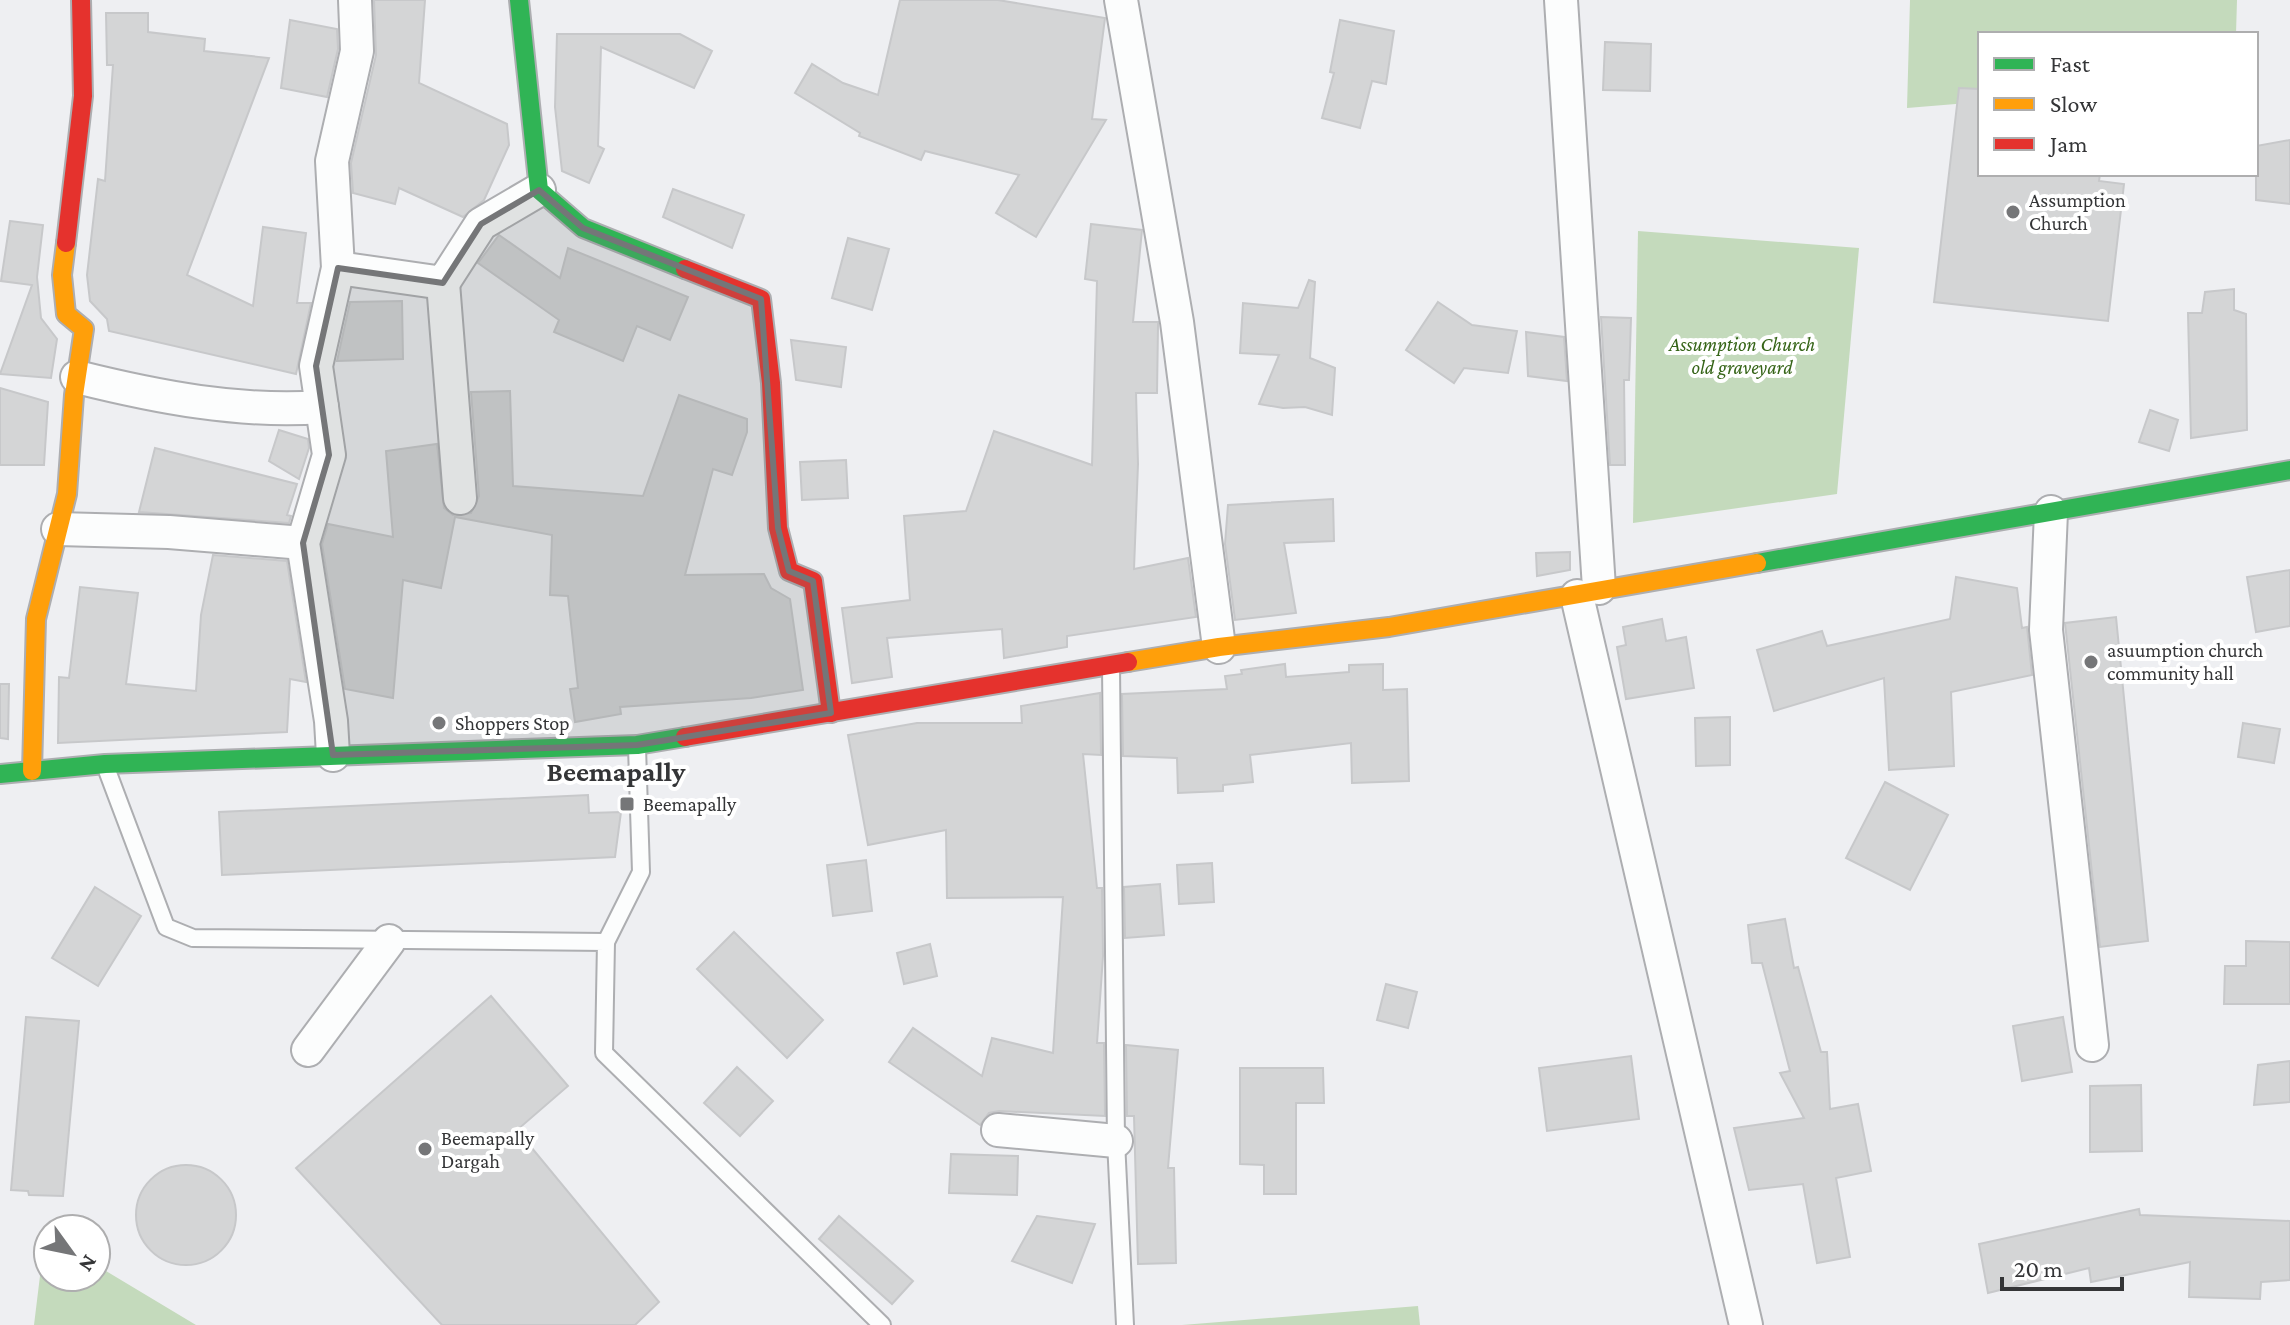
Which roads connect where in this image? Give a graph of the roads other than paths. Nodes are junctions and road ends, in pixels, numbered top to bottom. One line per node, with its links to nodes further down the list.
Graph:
1 (81, 0): 9 (main road)
2 (355, 0): 7 (street)
3 (519, 0): 6 (main road)
4 (1121, 0): 17 (street)
5 (1561, 0): 16 (street)
6 (539, 190): 8 (street); 19 (main road)
7 (338, 268): 8 (street); 10 (street)
8 (443, 283): 12 (street)
9 (77, 377): 10 (street); 14 (main road)
10 (322, 407): 15 (street)
11 (2290, 470): 13 (main road)
12 (460, 498)
13 (2051, 512): 16 (main road); 27 (street)
14 (58, 529): 15 (street); 23 (main road)
15 (303, 543): 21 (street)
16 (1588, 592): 17 (main road); 33 (street)
17 (1219, 647): 18 (main road)
18 (1111, 665): 19 (main road); 30 (lane)
19 (831, 713): 20 (main road)
20 (637, 745): 21 (main road); 26 (lane)
21 (333, 755): 22 (main road)
22 (105, 764): 23 (main road); 25 (lane)
23 (32, 771): 24 (main road)
24 (0, 774)
25 (389, 941): 26 (lane); 28 (street)
26 (606, 942): 31 (lane)
27 (2092, 1045)
28 (308, 1050)
29 (998, 1130): 30 (street)
30 (1116, 1141): 32 (lane)
31 (882, 1325)
32 (1125, 1325)
33 (1746, 1325)

